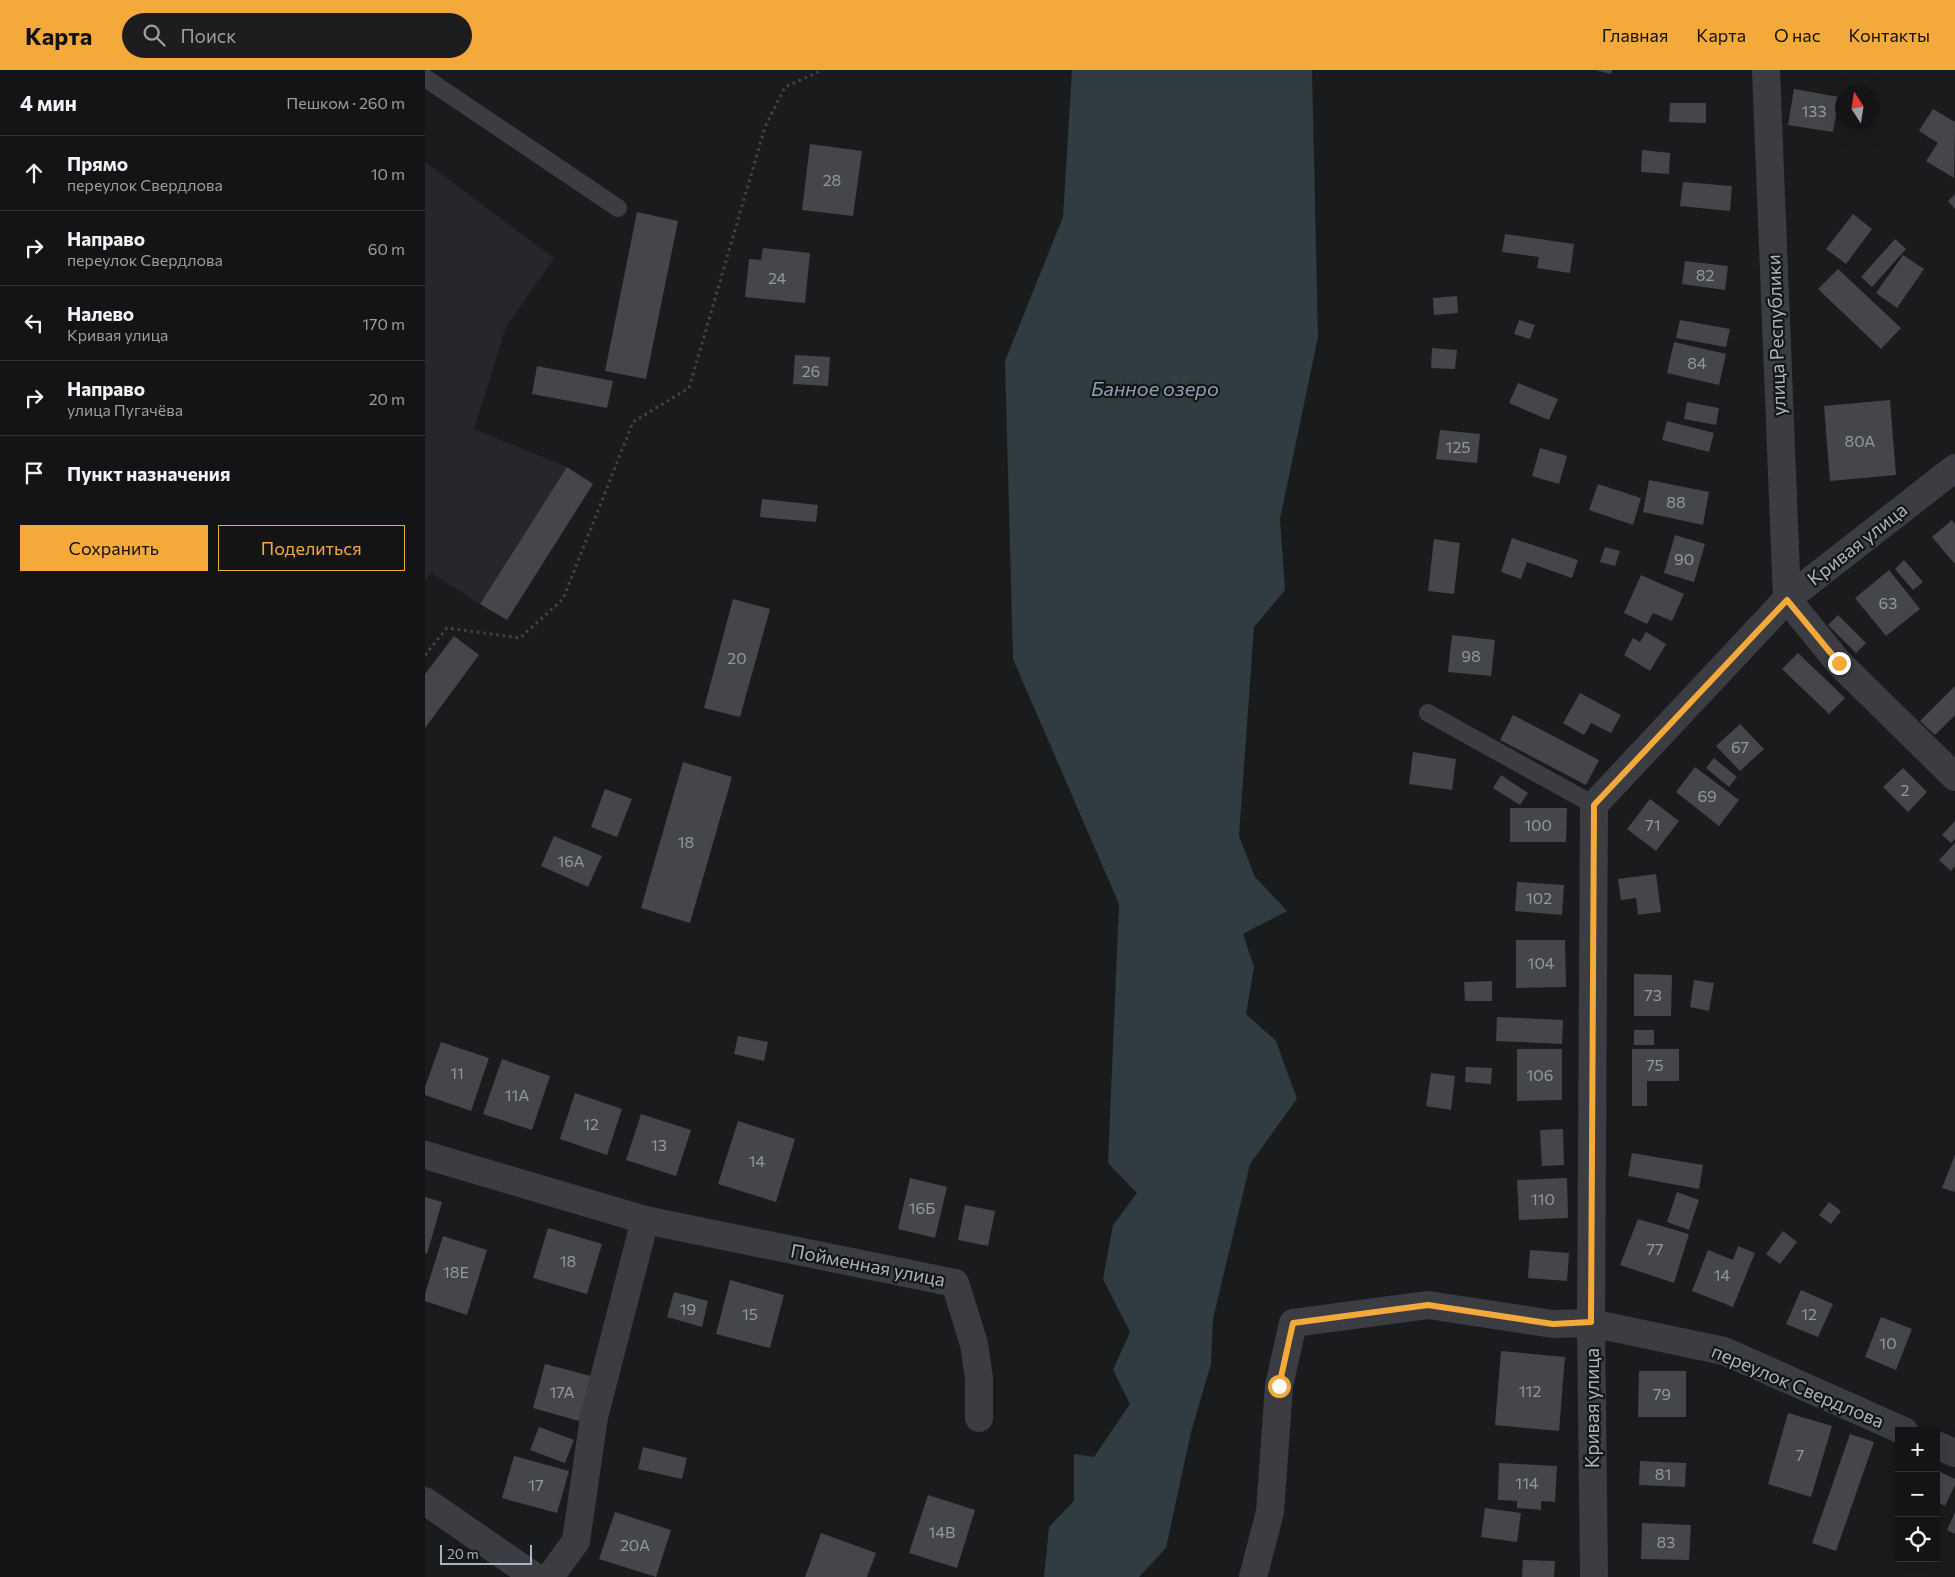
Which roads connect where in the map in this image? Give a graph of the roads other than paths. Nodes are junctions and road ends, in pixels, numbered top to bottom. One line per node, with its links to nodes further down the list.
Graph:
1 (1766, 70): 5 (street, улица Республики)
2 (425, 78): 3 (lane)
3 (618, 208)
4 (1955, 468): 5 (street, Кривая улица)
5 (1787, 600): 7 (street); 8 (street, Кривая улица)
6 (1428, 713): 8 (lane)
7 (1955, 777)
8 (1594, 805): 11 (street, Кривая улица)
9 (425, 1155): 10 (street, Пойменная улица)
10 (645, 1220): 12 (street, Пойменная улица); 18 (street)
11 (1591, 1322): 13 (street, переулок Свердлова); 19 (street, переулок Свердлова); 20 (street, Кривая улица)
12 (979, 1418)
13 (1895, 1427)
14 (1940, 1447): 15 (street)
15 (1955, 1453)
16 (425, 1501): 17 (street)
17 (535, 1577)
18 (549, 1577)
19 (1253, 1577)
20 (1594, 1577)

